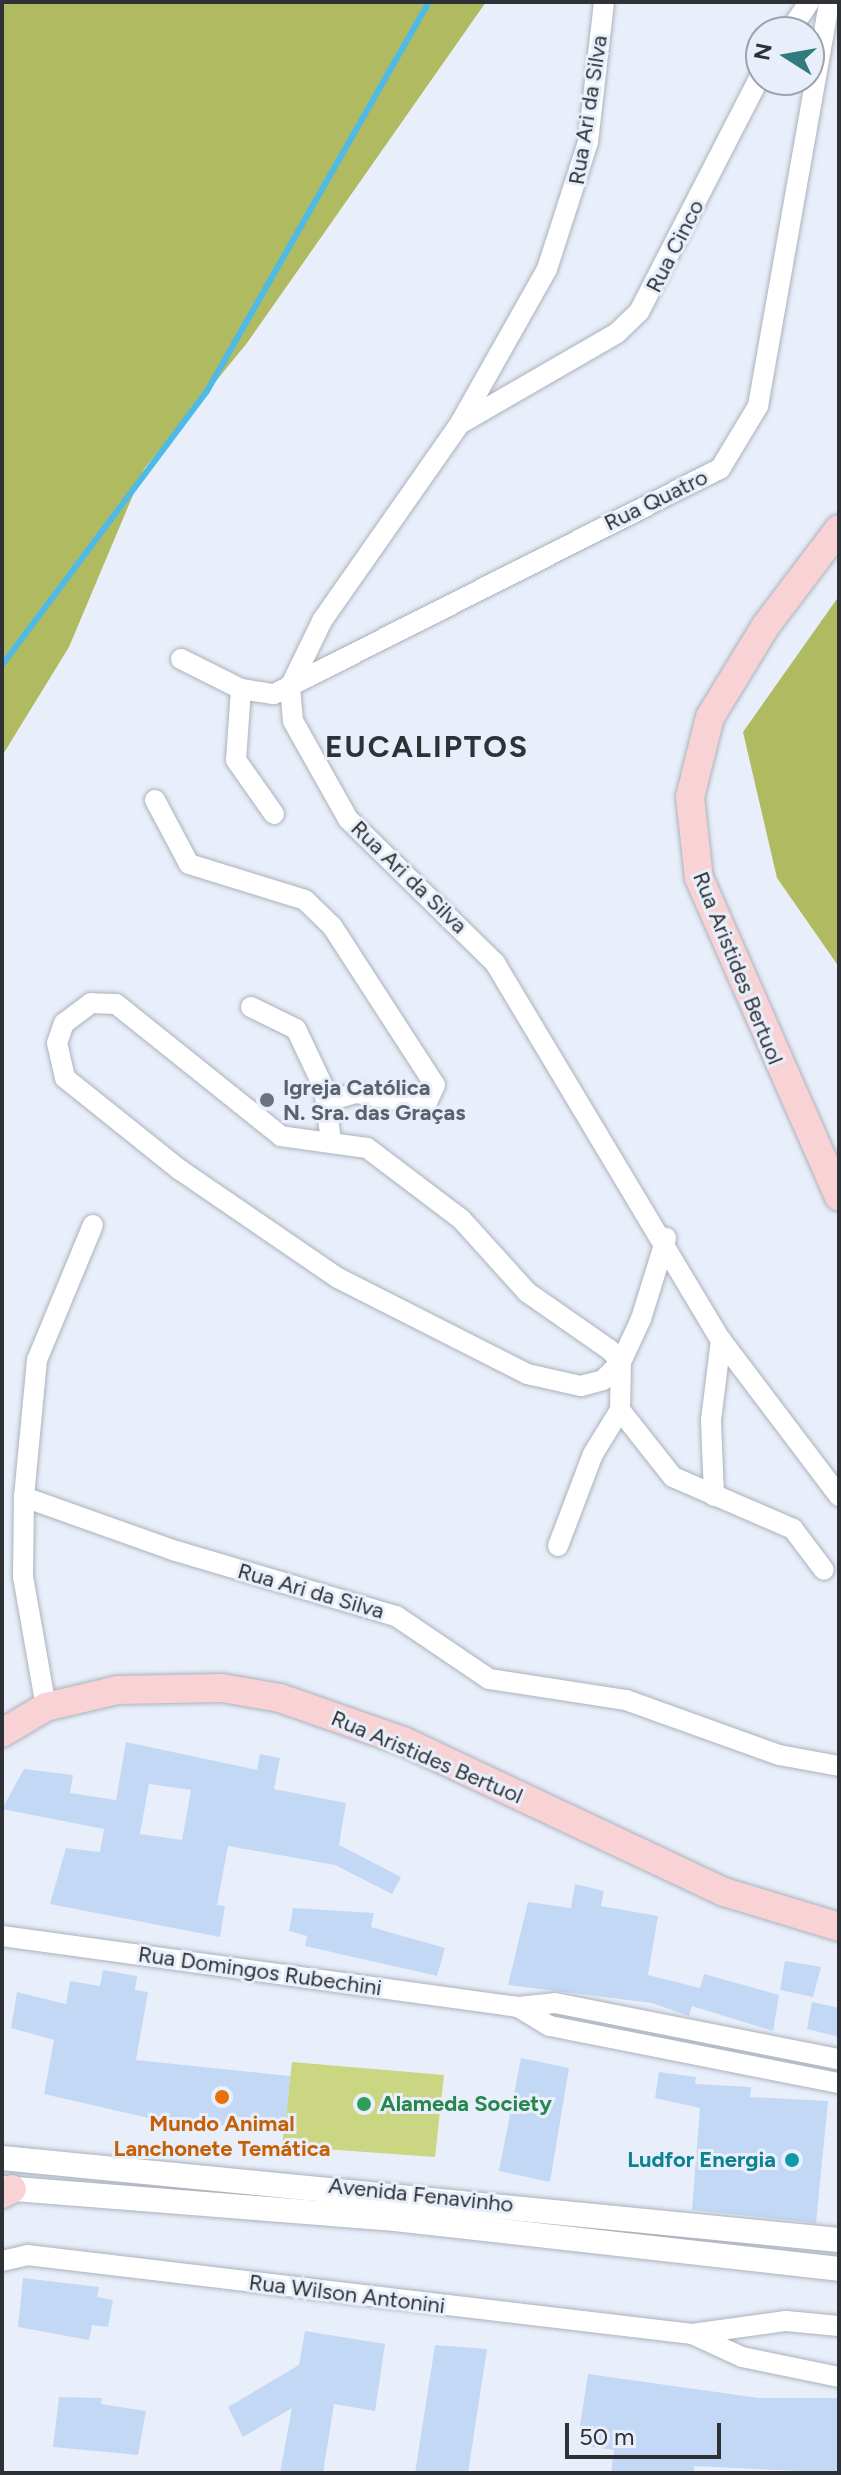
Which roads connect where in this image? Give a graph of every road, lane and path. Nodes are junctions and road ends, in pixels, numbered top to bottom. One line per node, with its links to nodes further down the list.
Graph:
1 (604, 2): 4 (street, Rua Ari da Silva)
2 (829, 2): 7 (street, Rua Quatro)
3 (750, 96): 4 (street, Rua Cinco)
4 (459, 425): 7 (street, Rua Ari da Silva)
5 (839, 529): 14 (main road, Rua Aristides Bertuol)
6 (181, 659): 8 (street)
7 (290, 687): 8 (street); 16 (street, Rua Ari da Silva)
8 (241, 689): 10 (street)
9 (155, 800): 12 (street)
10 (274, 814)
11 (251, 1007): 12 (street)
12 (328, 1101): 13 (street)
13 (331, 1141): 18 (street); 18 (street)
14 (839, 1197)
15 (93, 1225): 22 (street)
16 (666, 1238): 17 (street, Rua Ari da Silva); 18 (street)
17 (721, 1340): 20 (street); 21 (street, Rua Ari da Silva)
18 (621, 1362): 19 (street)
19 (620, 1410): 20 (street); 23 (street)
20 (714, 1496): 24 (street)
21 (839, 1496)
22 (24, 1497): 25 (street); 27 (street, Rua Ari da Silva)
23 (558, 1546)
24 (824, 1570)
25 (46, 1707): 26 (main road, Rua Aristides Bertuol); 28 (main road, Rua Aristides Bertuol)
26 (2, 1733)
27 (839, 1766)
28 (839, 1927)
29 (2, 1936): 30 (street, Rua Domingos Rubechini)
30 (518, 2007): 31 (street, Rua Domingos Rubechini); 32 (street, Rua Domingos Rubechini)
31 (839, 2059)
32 (839, 2083)
33 (2, 2158): 34 (street, Avenida Fenavinho)
34 (62, 2165): 35 (street, Avenida Fenavinho); 38 (street)
35 (228, 2178): 36 (street, Avenida Fenavinho); 39 (street)
36 (389, 2190): 40 (street, Avenida Fenavinho); 41 (street)
37 (5, 2191): 38 (street, Avenida Fenavinho)
38 (62, 2193): 39 (street, Avenida Fenavinho)
39 (226, 2206): 41 (street, Avenida Fenavinho)
40 (549, 2208): 42 (street, Avenida Fenavinho); 43 (street)
41 (386, 2218): 43 (street, Avenida Fenavinho)
42 (705, 2225): 44 (street, Avenida Fenavinho); 45 (street)
43 (544, 2235): 45 (street, Avenida Fenavinho)
44 (839, 2240)
45 (702, 2254): 47 (street, Avenida Fenavinho)
46 (2, 2261): 49 (street, Rua Wilson Antonini)
47 (839, 2269)
48 (839, 2326): 49 (street, Rua Wilson Antonini)
49 (692, 2334): 50 (street, Rua Wilson Antonini)
50 (839, 2377)

